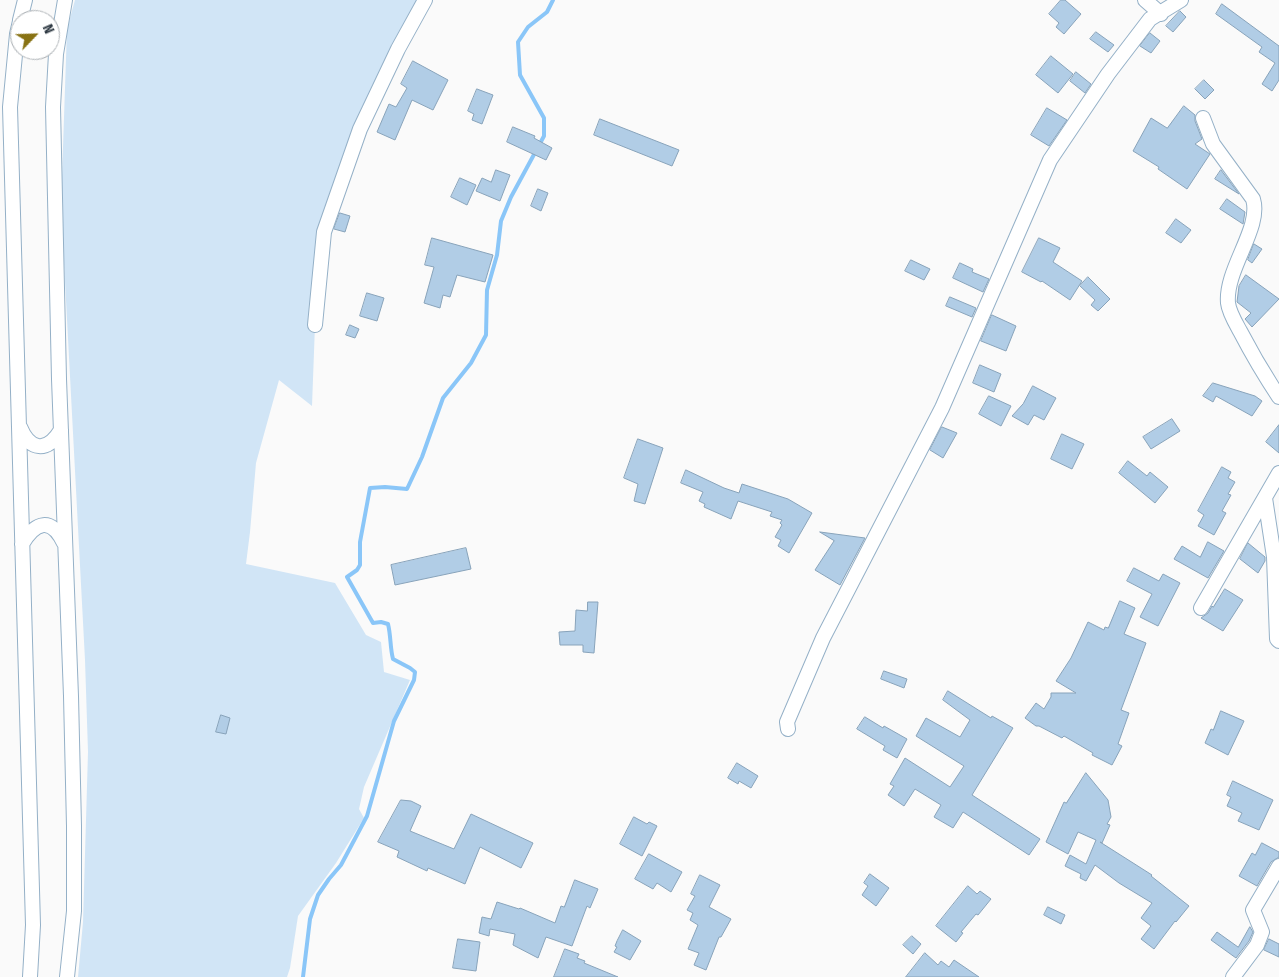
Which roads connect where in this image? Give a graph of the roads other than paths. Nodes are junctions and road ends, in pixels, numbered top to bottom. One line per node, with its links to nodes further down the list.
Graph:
1 (65, 0): 11 (street)
2 (425, 0): 8 (street)
3 (1144, 0): 5 (street)
4 (1181, 0): 5 (street)
5 (1161, 14): 18 (street)
6 (15, 60): 10 (street)
7 (1203, 118): 9 (street)
8 (315, 325)
9 (1279, 397)
10 (19, 424): 11 (street); 15 (street)
11 (61, 430): 14 (street)
12 (1279, 473): 13 (street)
13 (1265, 498): 16 (street); 17 (street)
14 (65, 543): 15 (street); 21 (street)
15 (22, 544): 20 (street)
16 (1201, 608)
17 (1278, 639)
18 (788, 729)
19 (1279, 866): 22 (street)
20 (30, 977)
21 (67, 977)
22 (1232, 977)

